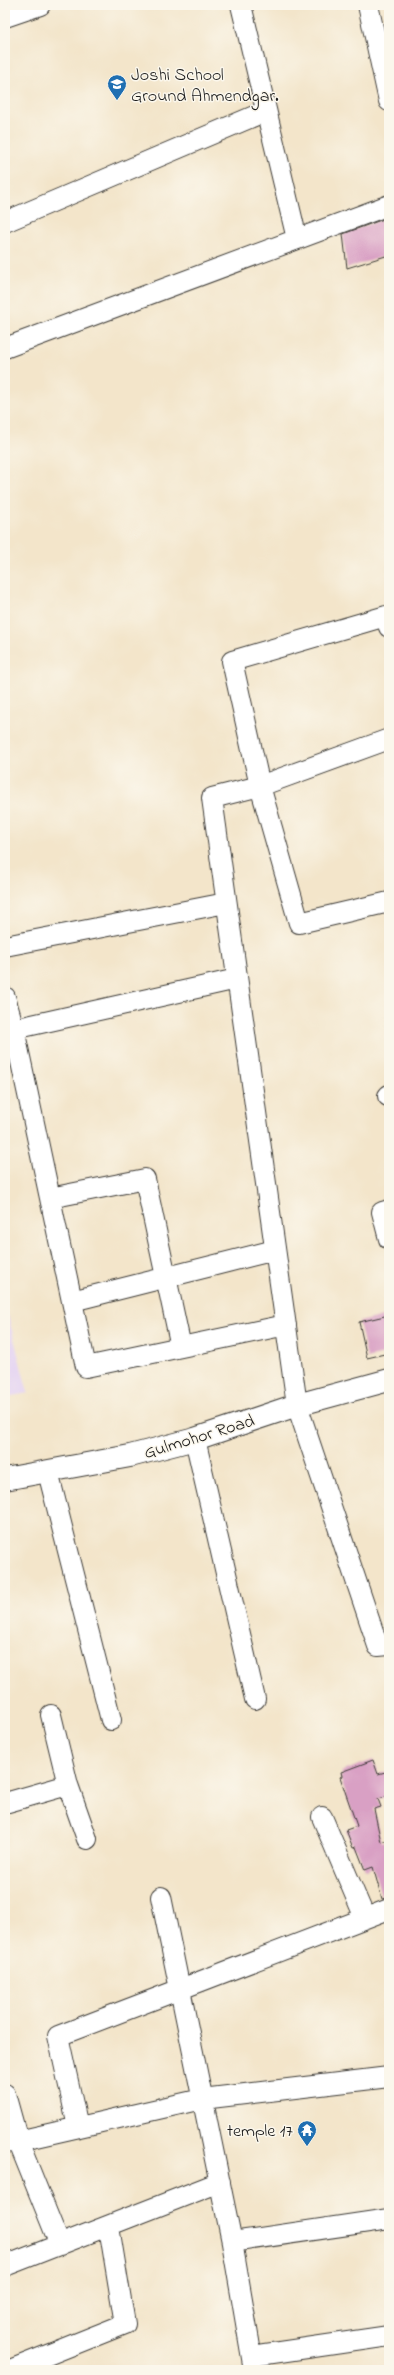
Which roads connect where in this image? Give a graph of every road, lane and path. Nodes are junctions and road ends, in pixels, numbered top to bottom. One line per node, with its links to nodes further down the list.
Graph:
1 (40, 5): 4 (street)
2 (241, 5): 7 (street)
3 (368, 5): 5 (street)
4 (5, 17)
5 (382, 39): 6 (street)
6 (389, 101)
7 (266, 111): 9 (street); 10 (street)
8 (389, 205): 10 (street)
9 (5, 222)
10 (297, 240): 11 (street)
11 (5, 348)
12 (389, 627): 14 (street)
13 (389, 739): 14 (street)
14 (260, 786): 15 (street); 16 (street)
15 (389, 902)
16 (226, 903): 17 (street); 18 (street)
17 (5, 946)
18 (237, 980): 20 (street); 24 (street)
19 (5, 996): 20 (street)
20 (14, 1029): 21 (street)
21 (50, 1198): 25 (street); 26 (street)
22 (389, 1210): 23 (street)
23 (389, 1239)
24 (275, 1250): 25 (street); 27 (street)
25 (166, 1278): 26 (street); 28 (street)
26 (72, 1301): 28 (street)
27 (286, 1325): 28 (street); 30 (street)
28 (181, 1347)
29 (389, 1380): 30 (street, Gulmohor Road)
30 (297, 1406): 31 (street, Gulmohor Road); 34 (street)
31 (195, 1439): 32 (street, Gulmohor Road); 35 (street)
32 (48, 1472): 33 (street, Gulmohor Road); 37 (street)
33 (5, 1479)
34 (389, 1645)
35 (255, 1699)
36 (51, 1715): 38 (street)
37 (111, 1720)
38 (68, 1785): 39 (street); 41 (street)
39 (5, 1803)
40 (322, 1817): 44 (street)
41 (87, 1838)
42 (161, 1897): 45 (street)
43 (389, 1909): 44 (street)
44 (365, 1918): 45 (street)
45 (180, 1990): 48 (street); 49 (street)
46 (389, 2077): 48 (street)
47 (5, 2094): 50 (street)
48 (202, 2100): 49 (street); 51 (street)
49 (78, 2127): 50 (street)
50 (12, 2142): 55 (street)
51 (220, 2182): 53 (street); 54 (street)
52 (389, 2218): 54 (street)
53 (108, 2227): 55 (street); 59 (street)
54 (232, 2242): 58 (street)
55 (60, 2245): 56 (street)
56 (5, 2266)
57 (389, 2336): 58 (street)
58 (253, 2363)
59 (10, 2370)

